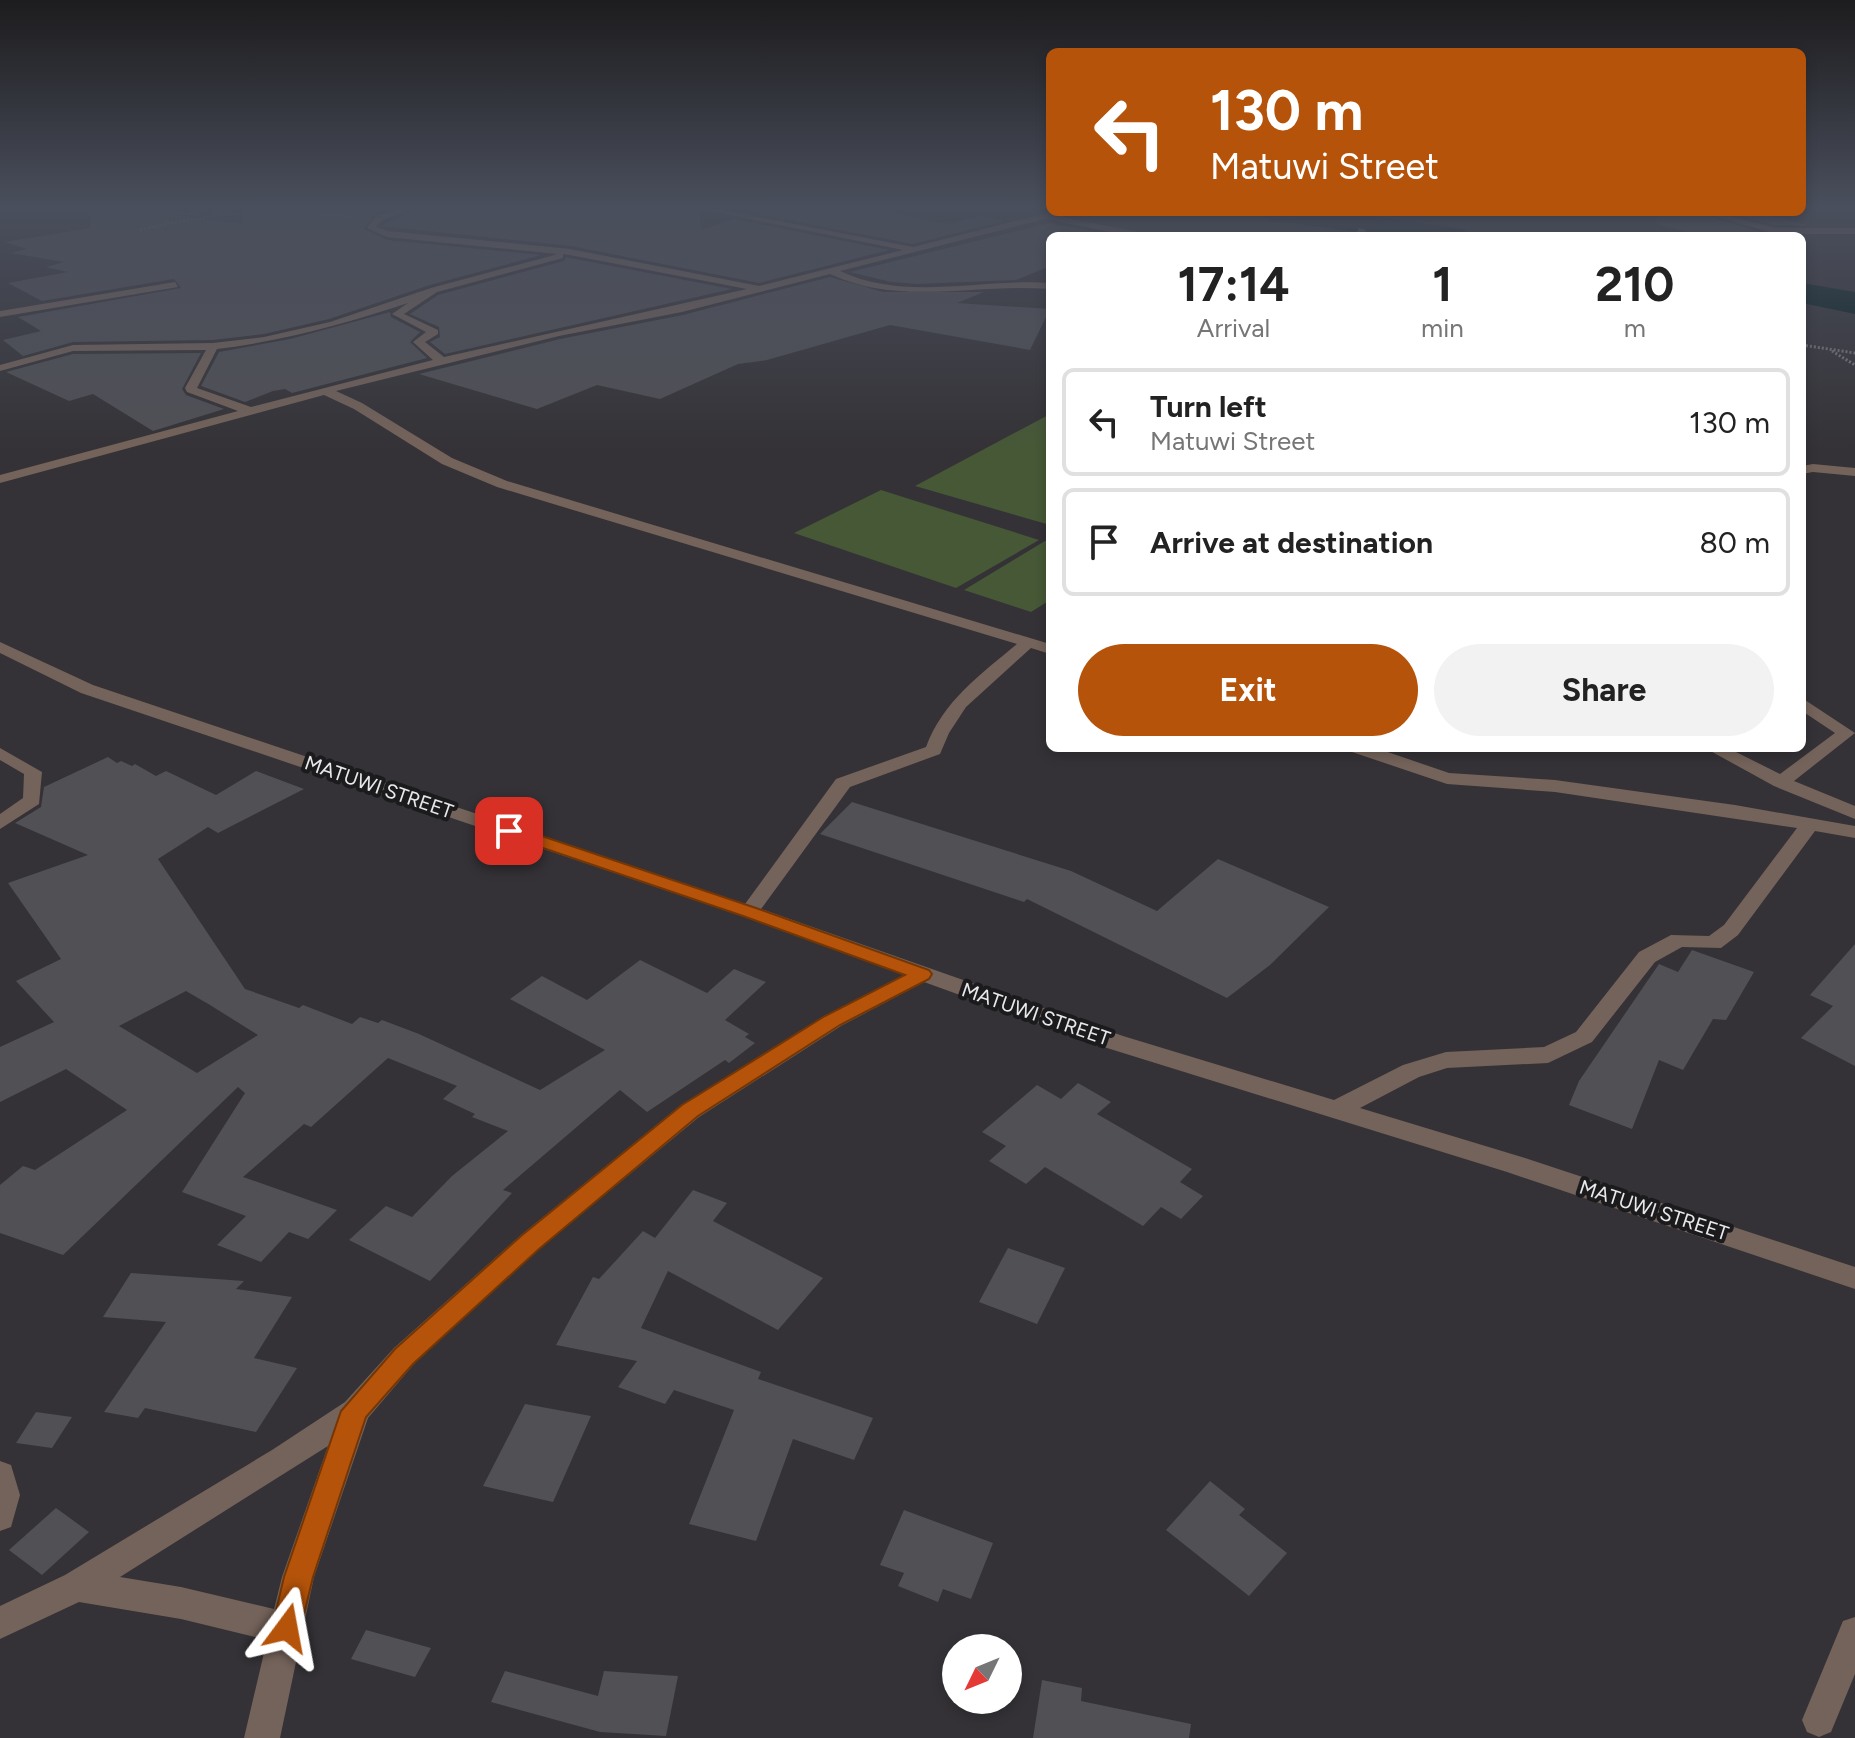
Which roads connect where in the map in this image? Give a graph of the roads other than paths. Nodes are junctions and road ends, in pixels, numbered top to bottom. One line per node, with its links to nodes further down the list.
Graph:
1 (156, 288): 9 (street)
2 (443, 288): 8 (street)
3 (758, 288): 7 (street)
4 (766, 288): 7 (street)
5 (885, 288): 6 (street)
6 (927, 288)
7 (763, 289): 11 (street)
8 (430, 292): 10 (street); 11 (street)
9 (0, 314)
10 (213, 346): 12 (street); 14 (street)
11 (442, 361): 13 (street)
12 (1, 369)
13 (325, 391): 14 (street); 18 (street)
14 (251, 411): 17 (street)
15 (1806, 469): 16 (street)
16 (1855, 472)
17 (0, 479)
18 (1028, 643): 20 (street); 30 (street)
19 (0, 647): 30 (street, MATUWI STREET)
20 (1046, 648)
21 (1806, 706): 25 (street)
22 (1370, 752): 28 (street)
23 (1722, 752): 25 (street)
24 (0, 753): 27 (street)
25 (1781, 782): 26 (street)
26 (1855, 813)
27 (0, 823)
28 (1810, 824): 29 (street); 32 (street)
29 (1855, 832)
30 (749, 912): 31 (street, MATUWI STREET)
31 (922, 974): 32 (street, MATUWI STREET); 34 (street)
32 (1336, 1110): 33 (street, MATUWI STREET)
33 (1855, 1278)
34 (355, 1411): 37 (street); 39 (street)
35 (0, 1475): 36 (street)
36 (0, 1517)
37 (77, 1586): 38 (street); 39 (street)
38 (0, 1623)
39 (287, 1628): 42 (street)
40 (1855, 1633): 41 (street)
41 (1819, 1720)
42 (262, 1738)

